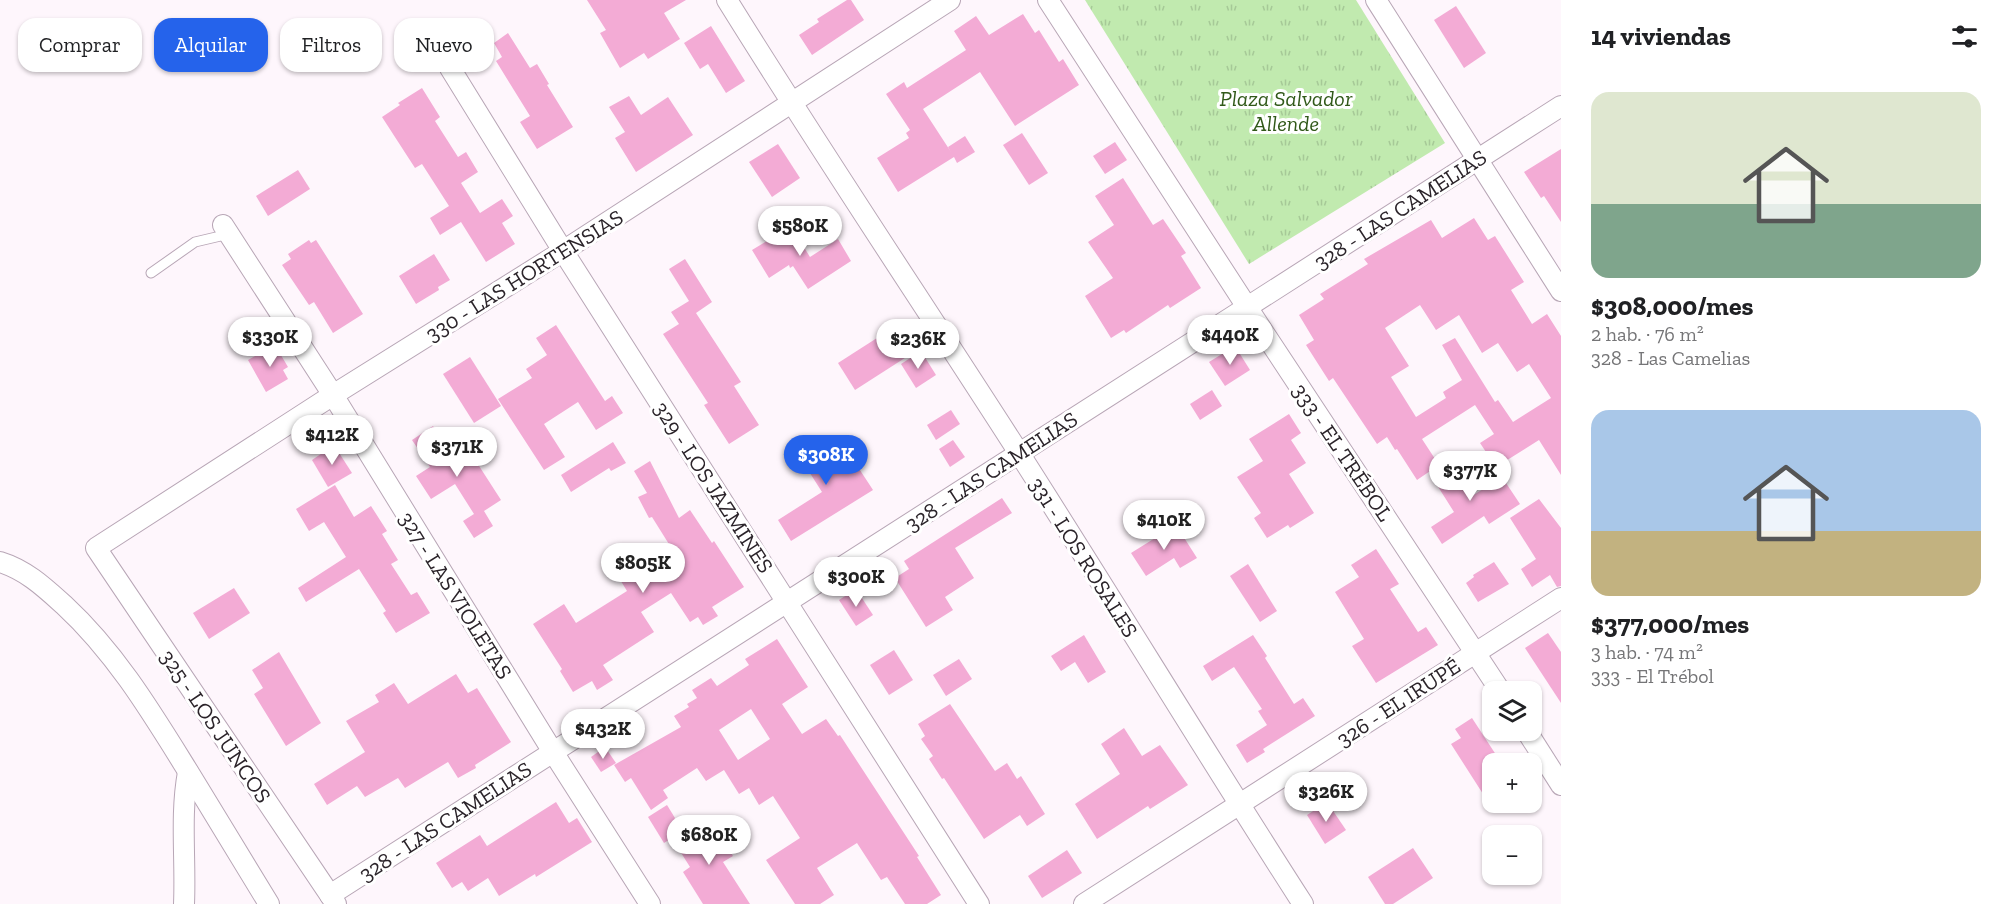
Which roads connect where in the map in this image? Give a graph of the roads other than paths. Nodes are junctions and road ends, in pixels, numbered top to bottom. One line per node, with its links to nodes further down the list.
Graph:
1 (728, 0): 6 (street, 331 - LOS ROSALES)
2 (950, 0): 6 (street, 330 - LAS HORTENSIAS)
3 (1048, 0): 13 (street, 333 - EL TRÉBOL)
4 (1376, 0): 8 (street)
5 (452, 72): 10 (street, 329 - LOS JAZMINES)
6 (790, 102): 10 (street, 330 - LAS HORTENSIAS); 15 (street, 331 - LOS ROSALES)
7 (1561, 106): 8 (street, 328 - LAS CAMELIAS)
8 (1478, 160): 12 (street); 13 (street, 328 - LAS CAMELIAS)
9 (226, 230): 11 (lane); 14 (street, 327 - LAS VIOLETAS)
10 (563, 251): 14 (street, 330 - LAS HORTENSIAS); 19 (street, 329 - LOS JAZMINES)
11 (151, 273)
12 (1561, 291)
13 (1247, 307): 15 (street, 328 - LAS CAMELIAS); 20 (street, 333 - EL TRÉBOL)
14 (333, 395): 16 (street, 330 - LAS HORTENSIAS); 23 (street, 327 - LAS VIOLETAS)
15 (1019, 453): 19 (street, 328 - LAS CAMELIAS); 26 (street, 331 - LOS ROSALES)
16 (96, 548): 27 (street, 325 - LOS JUNCOS)
17 (0, 562): 24 (street)
18 (1561, 598): 20 (street, 326 - EL IRUPÉ)
19 (787, 602): 23 (street, 328 - LAS CAMELIAS); 31 (street, 329 - LOS JAZMINES)
20 (1476, 652): 21 (street, 333 - EL TRÉBOL); 26 (street, 326 - EL IRUPÉ)
21 (1494, 681)
22 (1533, 741): 25 (street)
23 (552, 752): 27 (street, 328 - LAS CAMELIAS); 30 (street, 327 - LAS VIOLETAS)
24 (188, 772): 28 (street); 29 (street)
25 (1561, 785)
26 (1239, 805): 32 (street, 326 - EL IRUPÉ); 33 (street, 331 - LOS ROSALES)
27 (333, 899)
28 (184, 904)
29 (269, 904)
30 (650, 904)
31 (979, 904)
32 (1084, 904)
33 (1303, 904)

